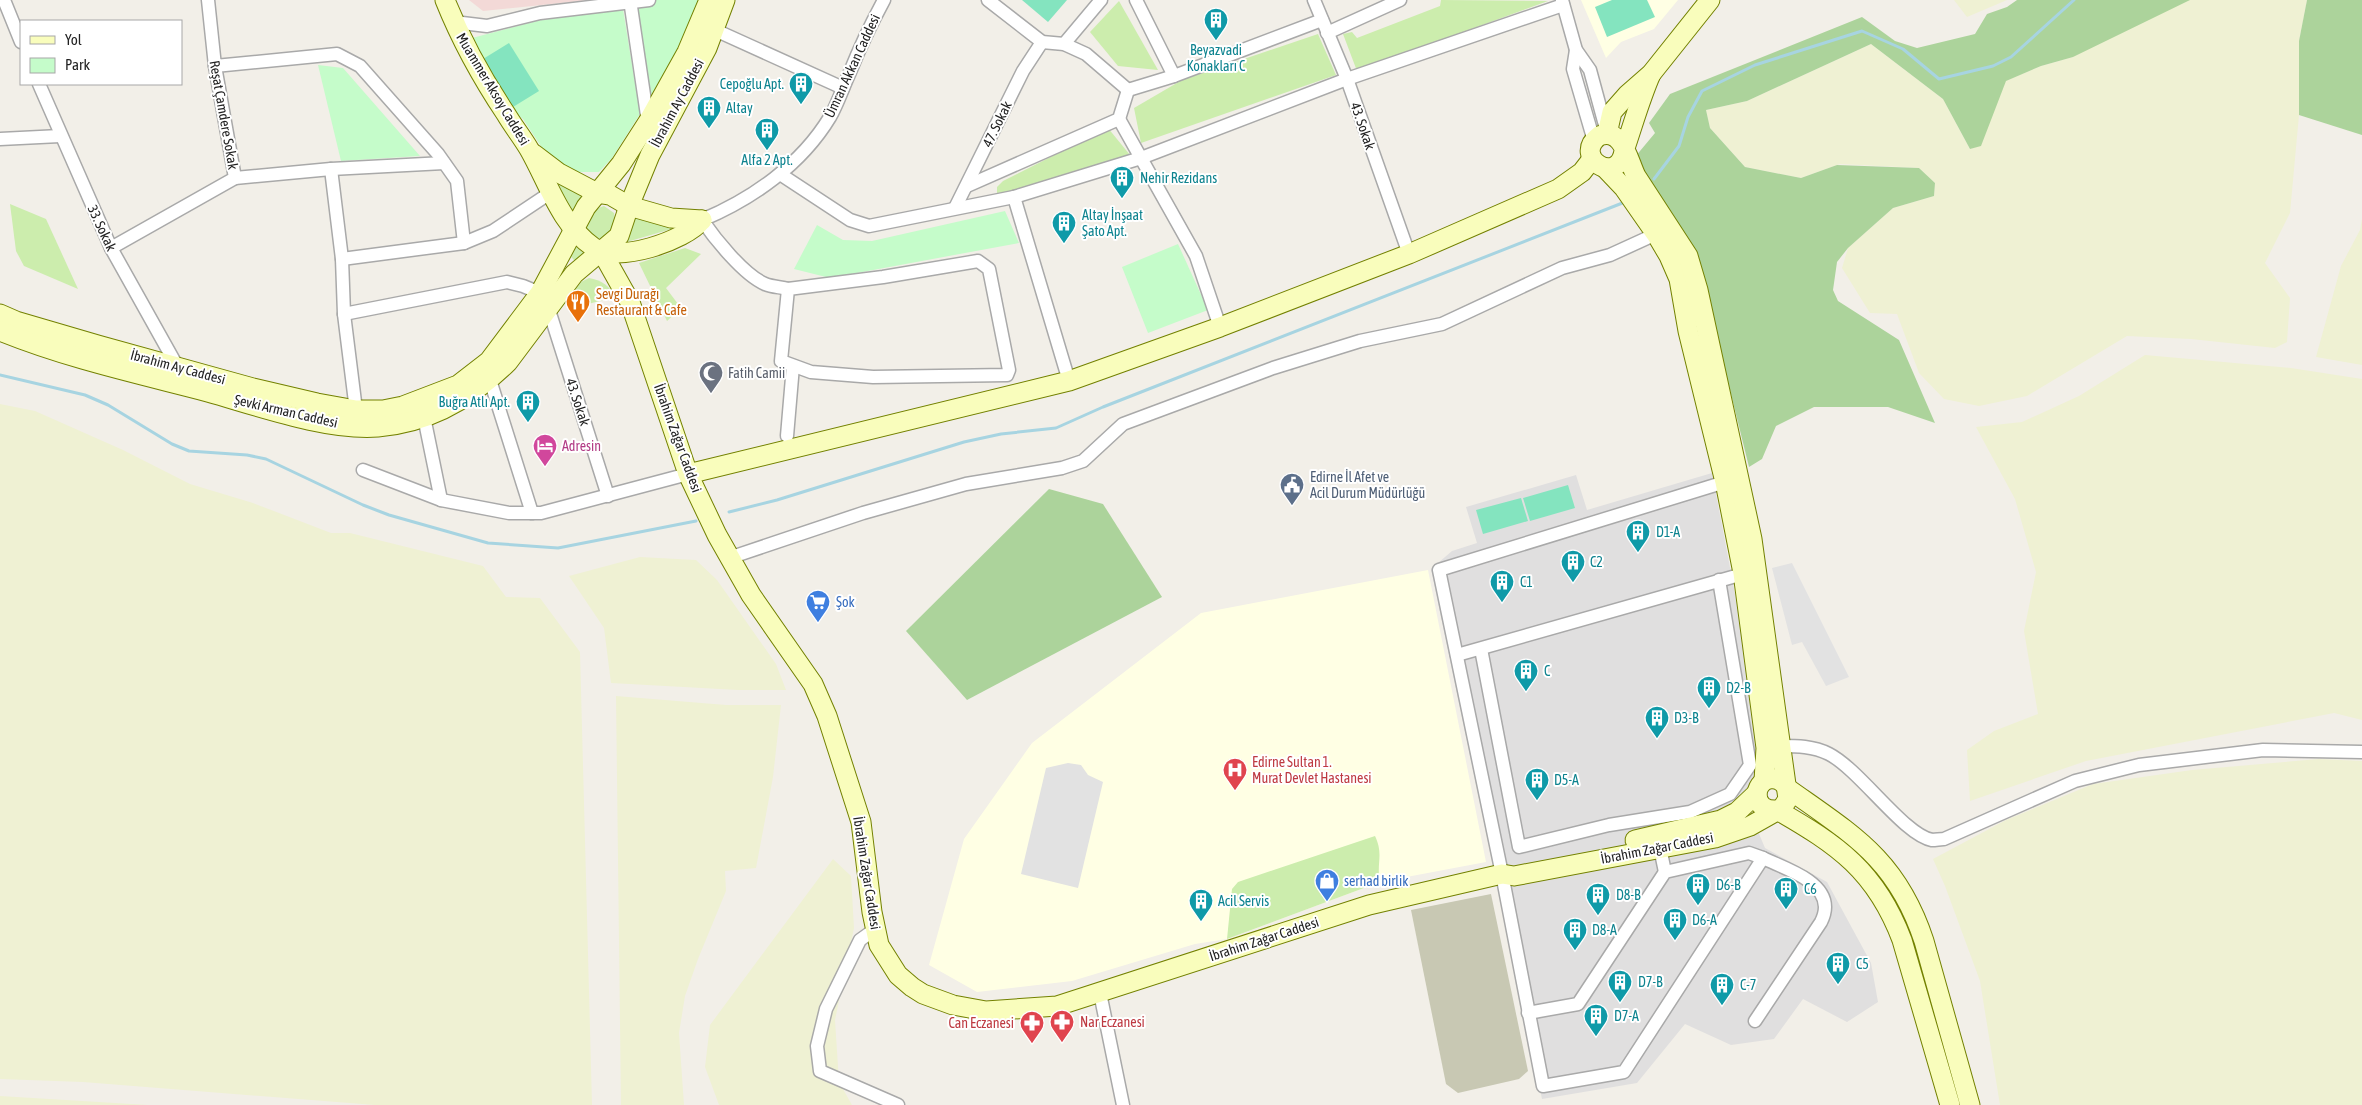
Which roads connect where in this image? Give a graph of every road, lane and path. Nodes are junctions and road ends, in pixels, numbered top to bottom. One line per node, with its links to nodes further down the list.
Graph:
1 (4, 0): 19 (street)
2 (208, 0): 22 (street, Reşat Çamdere Sokak)
3 (445, 0): 16 (main road, Muammer Aksoy Caddesi)
4 (649, 0): 14 (street)
5 (709, 0): 30 (main road, İbrahim Ay Caddesi)
6 (725, 0): 18 (main road, İbrahim Ay Caddesi)
7 (884, 0): 27 (street, Ümran Akkan Caddesi)
8 (988, 0): 20 (street)
9 (1101, 0): 21 (street)
10 (1136, 0): 24 (street)
11 (1314, 0): 17 (street, 43. Sokak)
12 (1400, 0): 17 (street)
13 (1710, 0): 23 (main road)
14 (630, 1): 16 (street); 30 (street)
15 (1562, 3): 25 (street); 34 (street)
16 (454, 22): 33 (main road, Muammer Aksoy Caddesi)
17 (1324, 27): 24 (street); 25 (street, 43. Sokak)
18 (715, 30): 27 (street); 45 (main road, İbrahim Ay Caddesi)
19 (20, 40)
20 (1042, 42): 21 (street); 41 (street, 47. Sokak)
21 (1064, 44): 28 (street)
22 (215, 66): 37 (street); 40 (street, Reşat Çamdere Sokak)
23 (1651, 74): 34 (main road); 35 (main road)
24 (1174, 76): 28 (street)
25 (1346, 79): 36 (street); 53 (street, 43. Sokak)
26 (38, 85): 31 (street, 33. Sokak)
27 (842, 88): 39 (street, Ümran Akkan Caddesi)
28 (1128, 90): 29 (street)
29 (1119, 119): 36 (street); 41 (street)
30 (648, 122): 43 (main road, İbrahim Ay Caddesi)
31 (60, 136): 32 (street); 51 (street, 33. Sokak)
32 (0, 140)
33 (529, 150): 42 (main road); 43 (main road)
34 (1599, 150): 35 (main road); 35 (main road); 49 (main road); 53 (main road)
35 (1624, 151): 75 (main road)
36 (1141, 158): 44 (street); 59 (street)
37 (444, 163): 38 (street); 50 (street)
38 (330, 169): 40 (street); 54 (street)
39 (780, 174): 46 (street); 47 (street, Ümran Akkan Caddesi)
40 (235, 178): 51 (street, Reşat Çamdere Sokak)
41 (967, 186): 46 (street, 47. Sokak)
42 (550, 193): 48 (main road); 50 (street)
43 (597, 193): 45 (main road); 48 (main road)
44 (1014, 197): 46 (street); 64 (street)
45 (628, 206): 47 (main road); 52 (main road)
46 (955, 208)
47 (702, 220): 52 (main road); 55 (street)
48 (575, 230): 52 (main road); 56 (main road, İbrahim Ay Caddesi)
49 (1656, 234): 70 (main road); 74 (street)
50 (464, 243): 54 (street)
51 (110, 248): 61 (street, 33. Sokak)
52 (602, 252): 56 (main road, Şevki Arman Caddesi); 69 (main road, İbrahim Zağar Caddesi)
53 (1409, 254): 59 (main road)
54 (342, 259): 58 (street)
55 (788, 289): 62 (street); 62 (street)
56 (544, 300): 58 (street); 63 (main road, Şevki Arman Caddesi); 65 (main road, İbrahim Ay Caddesi); 71 (street, 43. Sokak)
57 (0, 314): 61 (main road, İbrahim Ay Caddesi)
58 (344, 314): 65 (street)
59 (1220, 327): 64 (main road)
60 (0, 331): 66 (main road, Şevki Arman Caddesi)
61 (177, 366): 65 (main road, İbrahim Ay Caddesi)
62 (793, 366): 67 (street)
63 (490, 380): 66 (main road, Şevki Arman Caddesi); 73 (street)
64 (1069, 381): 69 (main road)
65 (356, 410)
66 (424, 417): 72 (street)
67 (787, 436)
68 (363, 470): 72 (street)
69 (688, 474): 71 (street); 74 (main road, İbrahim Zağar Caddesi)
70 (1725, 482): 75 (main road); 78 (street)
71 (608, 496): 73 (street)
72 (441, 500): 73 (street)
73 (532, 513)
74 (729, 558): 88 (main road, İbrahim Zağar Caddesi)
75 (1750, 572): 76 (street); 79 (main road); 81 (main road)
76 (1719, 580): 77 (street); 77 (street)
77 (1481, 649): 78 (street)
78 (1456, 654): 87 (street)
79 (1780, 746): 80 (street); 82 (main road)
80 (2362, 752)
81 (1760, 787): 82 (main road); 83 (main road); 87 (main road, İbrahim Zağar Caddesi)
82 (1787, 788): 83 (main road); 95 (main road)
83 (1777, 810): 84 (main road, İbrahim Zağar Caddesi); 94 (main road)
84 (1660, 848): 86 (street); 87 (main road, İbrahim Zağar Caddesi)
85 (1764, 858): 86 (street); 90 (street); 91 (street)
86 (1665, 872): 90 (street)
87 (1502, 874): 89 (main road, İbrahim Zağar Caddesi); 90 (street)
88 (874, 930): 89 (main road, İbrahim Zağar Caddesi); 92 (street)
89 (1100, 993): 93 (street)
90 (1528, 1013)
91 (1755, 1021)
92 (898, 1105)
93 (1123, 1105)
94 (1950, 1105)
95 (1970, 1105)

